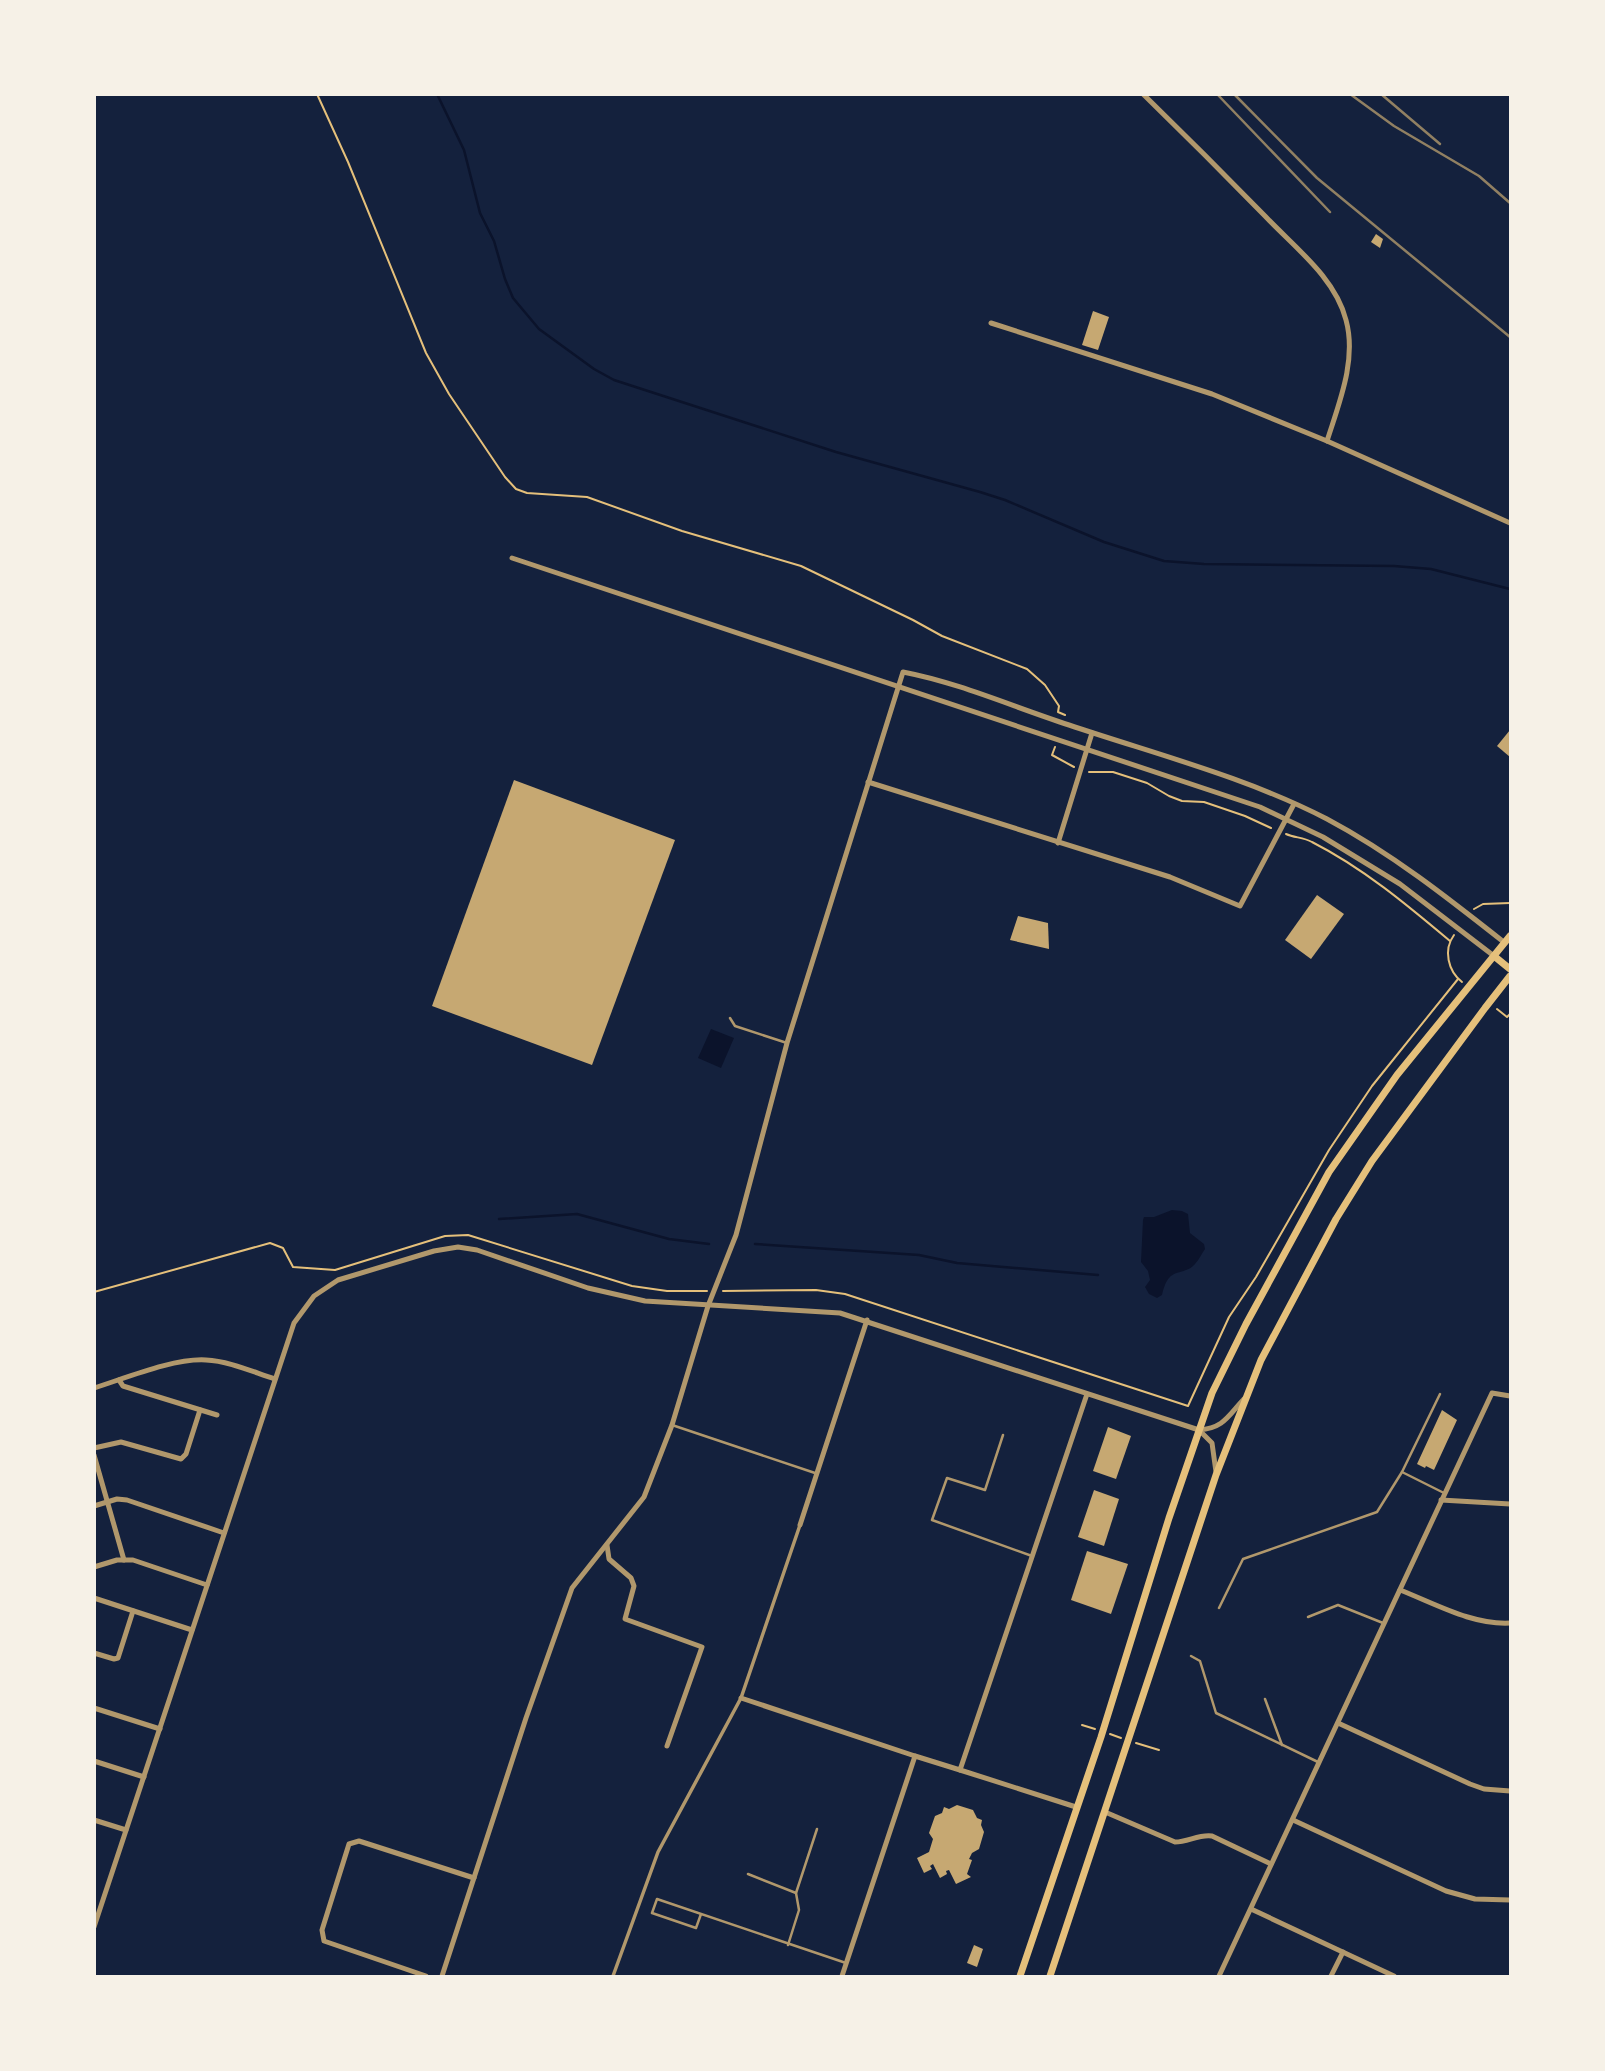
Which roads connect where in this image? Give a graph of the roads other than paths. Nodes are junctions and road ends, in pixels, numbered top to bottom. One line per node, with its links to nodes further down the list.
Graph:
1 (1143, 94): 3 (street)
2 (991, 323): 3 (street)
3 (1327, 441): 4 (street)
4 (1510, 523)
5 (512, 558): 6 (street)
6 (898, 688): 7 (street); 8 (street); 9 (street)
7 (1092, 733): 8 (street); 10 (street)
8 (1089, 750): 11 (street); 12 (street)
9 (868, 782): 12 (street); 19 (street)
10 (1294, 804): 11 (street); 14 (street)
11 (1286, 819): 12 (street); 15 (street)
12 (1058, 843)
13 (1510, 936): 14 (main road)
14 (1508, 945): 15 (main road)
15 (1494, 956): 16 (main road); 32 (main road)
16 (1510, 969)
17 (1510, 976): 28 (main road)
18 (730, 1018): 19 (lane)
19 (787, 1043): 20 (street)
20 (708, 1306): 21 (street); 22 (street); 31 (street)
21 (867, 1320): 25 (street); 37 (street)
22 (275, 1379): 23 (street); 44 (street)
23 (119, 1380): 24 (street); 29 (street)
24 (94, 1388)
25 (1087, 1394): 32 (street); 46 (street)
26 (1440, 1394): 36 (lane)
27 (1510, 1396): 39 (street)
28 (1244, 1398): 32 (street); 38 (main road)
29 (200, 1410): 30 (street); 34 (street)
30 (216, 1415)
31 (672, 1425): 37 (lane); 45 (street)
32 (1199, 1430): 38 (street); 73 (main road)
33 (1003, 1435): 46 (lane)
34 (94, 1448)
35 (94, 1455): 40 (street)
36 (1402, 1472): 39 (lane); 52 (lane)
37 (817, 1473): 43 (street)
38 (1216, 1475): 74 (main road)
39 (1443, 1496): 41 (street); 50 (street)
40 (109, 1502): 42 (street); 44 (street); 47 (street)
41 (1510, 1504)
42 (94, 1506)
43 (800, 1525): 60 (street)
44 (224, 1533): 49 (street)
45 (607, 1544): 66 (street); 81 (street)
46 (1032, 1556): 70 (street)
47 (124, 1560): 48 (street); 49 (street)
48 (94, 1567)
49 (207, 1585): 57 (street)
50 (1400, 1590): 55 (street); 56 (street)
51 (94, 1598): 53 (street)
52 (1219, 1608)
53 (133, 1611): 57 (street); 58 (street)
54 (1308, 1617): 55 (lane)
55 (1384, 1623): 63 (street)
56 (1510, 1623)
57 (192, 1630): 64 (street)
58 (94, 1653)
59 (1191, 1656): 65 (lane)
60 (741, 1698): 67 (street); 92 (street)
61 (1265, 1699): 65 (lane)
62 (94, 1708): 64 (street)
63 (1338, 1723): 69 (street); 72 (street)
64 (160, 1729): 71 (street)
65 (1282, 1745): 69 (lane)
66 (667, 1746)
67 (915, 1756): 70 (street); 89 (street)
68 (94, 1761): 71 (street)
69 (1319, 1762): 76 (street)
70 (960, 1770): 73 (street)
71 (144, 1777): 78 (street)
72 (1510, 1791)
73 (1076, 1807): 94 (main road)
74 (1105, 1812): 79 (street); 95 (main road)
75 (94, 1820): 78 (street)
76 (1293, 1820): 79 (street); 83 (street)
77 (817, 1829): 82 (lane)
78 (126, 1830): 86 (street)
79 (1271, 1864): 84 (street)
80 (748, 1874): 82 (lane)
81 (474, 1878): 90 (street); 91 (street)
82 (796, 1893): 87 (lane)
83 (1510, 1900)
84 (1251, 1909): 88 (street); 96 (street)
85 (701, 1914): 85 (lane); 87 (lane)
86 (94, 1927)
87 (788, 1945): 89 (lane)
88 (1343, 1952): 97 (street); 98 (street)
89 (846, 1963): 93 (street)
90 (426, 1976)
91 (442, 1976)
92 (612, 1976)
93 (842, 1976)
94 (1020, 1976)
95 (1050, 1976)
96 (1219, 1976)
97 (1331, 1976)
98 (1394, 1976)

